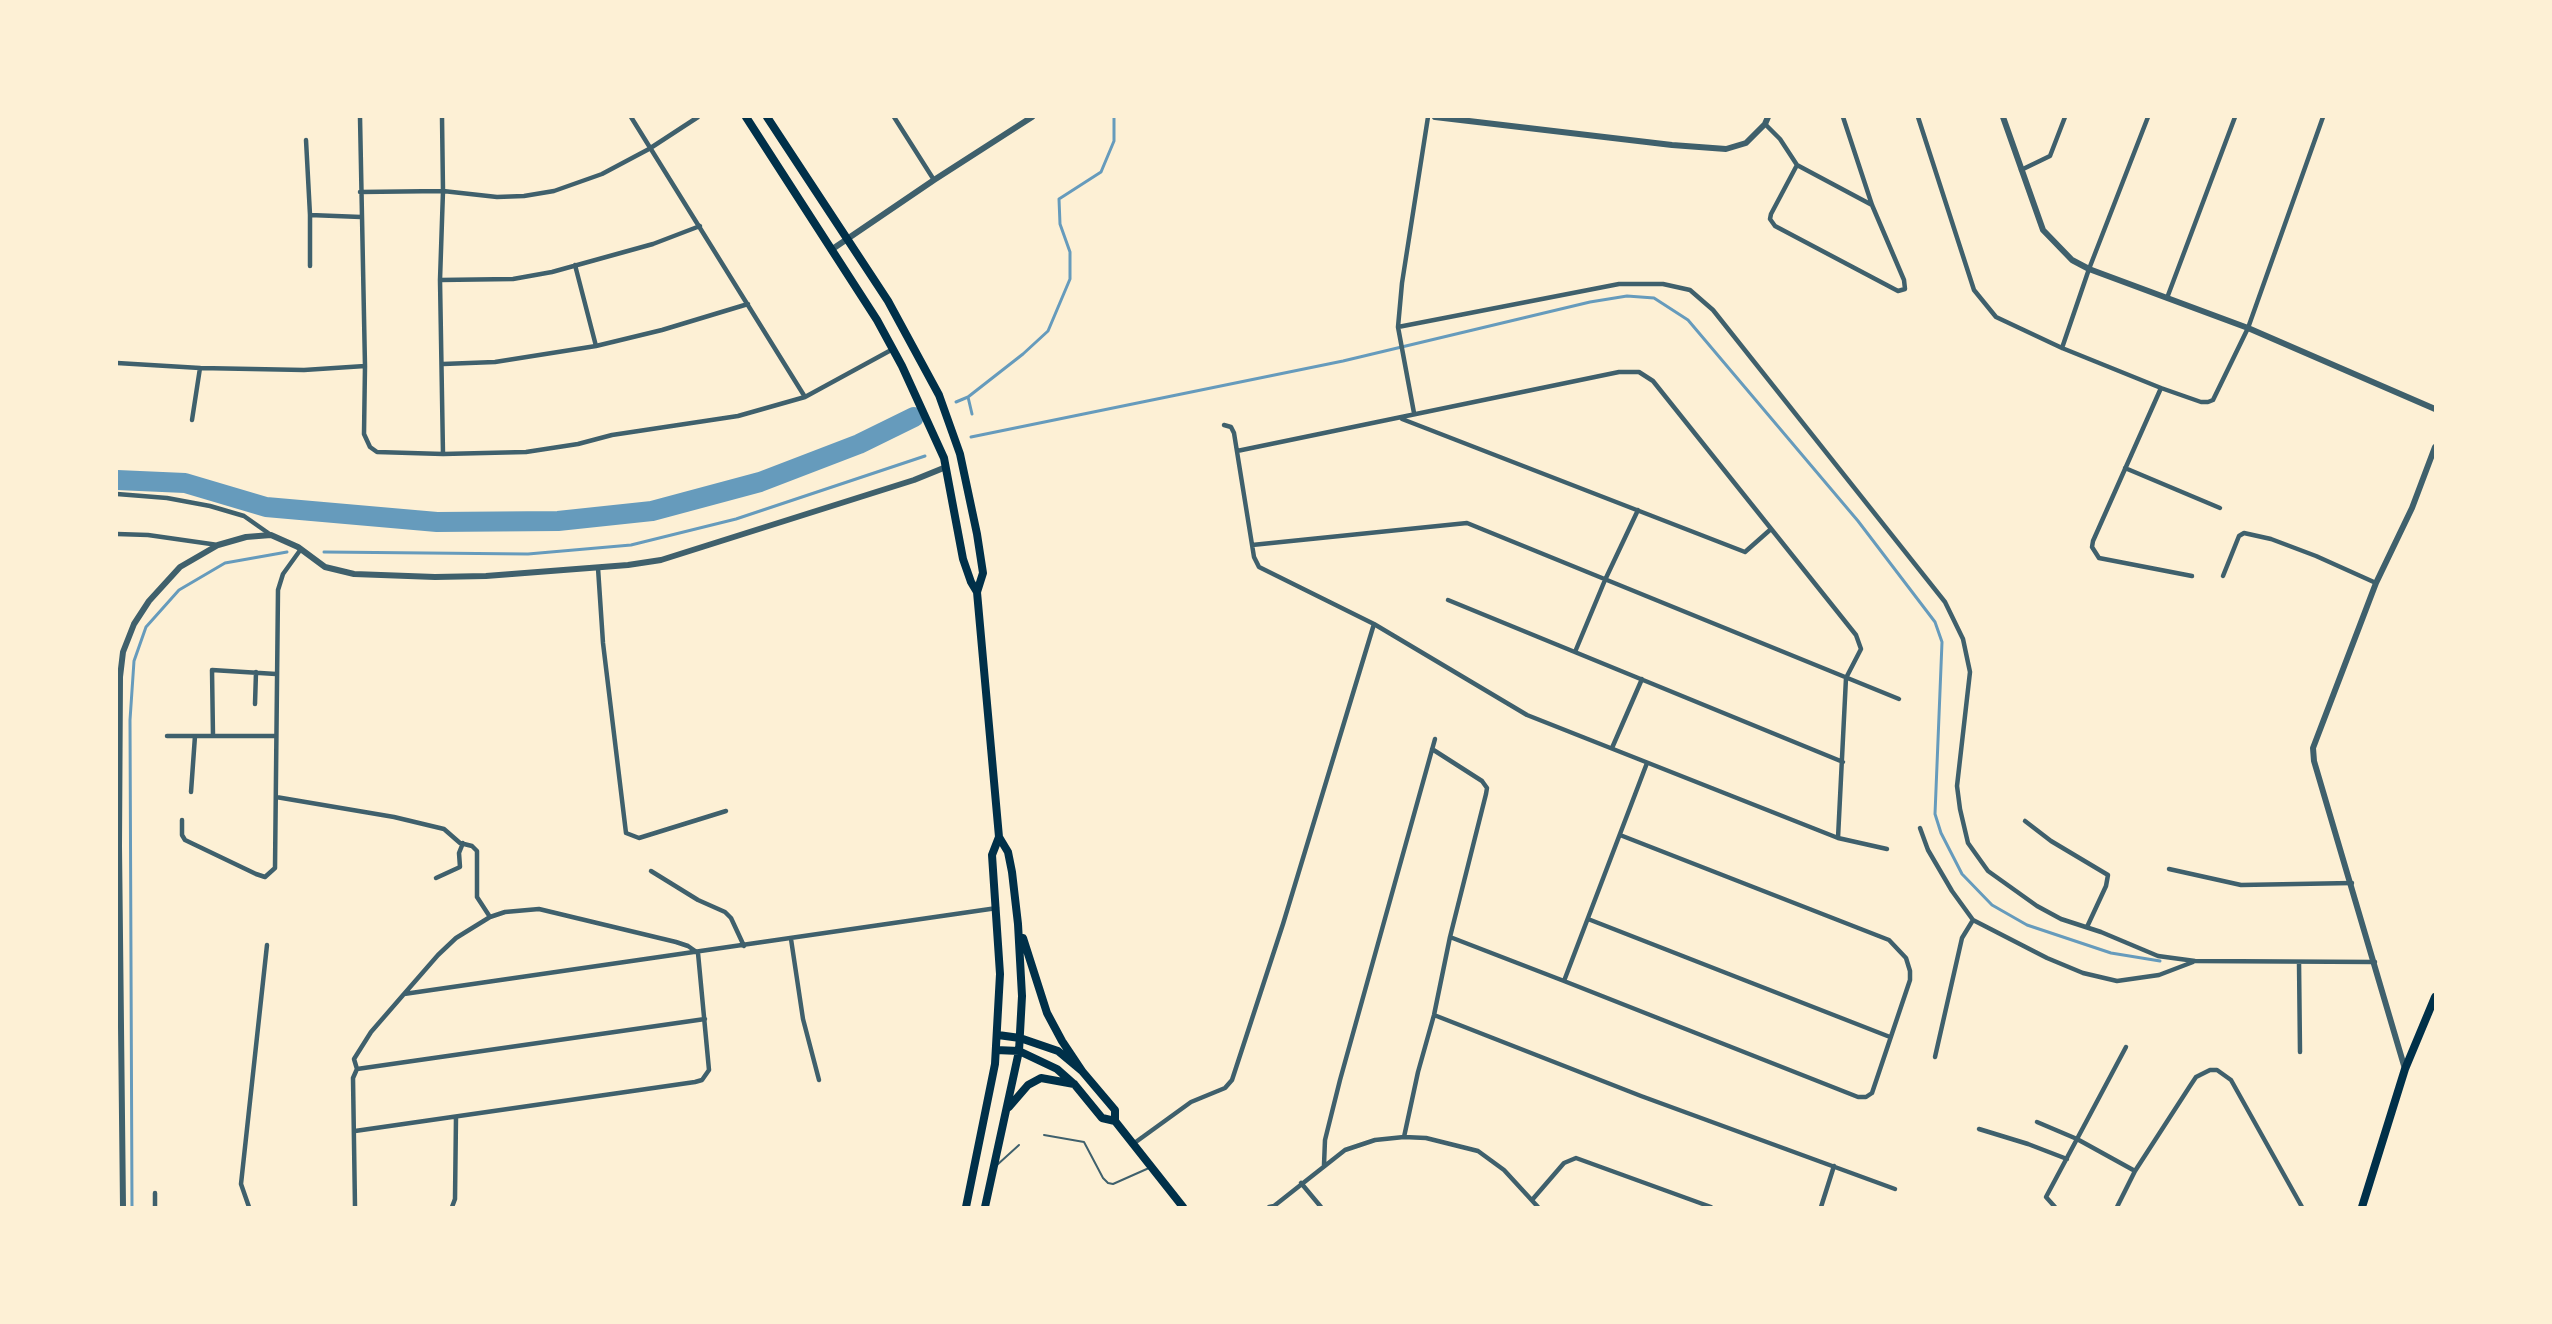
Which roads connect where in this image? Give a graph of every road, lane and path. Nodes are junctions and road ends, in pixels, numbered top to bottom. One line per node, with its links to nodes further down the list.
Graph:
1 (360, 117): 24 (street)
2 (442, 117): 25 (street)
3 (631, 117): 20 (street)
4 (698, 117): 20 (street)
5 (746, 117): 31 (highway)
6 (768, 117): 30 (highway)
7 (894, 117): 23 (street)
8 (1032, 117): 23 (street)
9 (1428, 117): 38 (street)
10 (1435, 117): 18 (street)
11 (1843, 117): 26 (street)
12 (1918, 117): 41 (street)
13 (2003, 117): 22 (street)
14 (2065, 117): 22 (street)
15 (2148, 117): 34 (street)
16 (2235, 117): 36 (street)
17 (2323, 117): 39 (street)
18 (1767, 120): 21 (street)
19 (306, 140): 27 (street)
20 (650, 149): 25 (street); 29 (street)
21 (1797, 165): 26 (street); 26 (street)
22 (2021, 170): 34 (street)
23 (934, 180): 30 (street)
24 (360, 192): 25 (street); 28 (street)
25 (443, 192): 35 (street)
26 (1872, 205)
27 (310, 215): 28 (street); 33 (street)
28 (361, 217): 45 (street)
29 (700, 226): 32 (street); 37 (street)
30 (847, 240): 31 (street); 73 (highway)
31 (831, 250): 42 (highway)
32 (575, 265): 35 (street); 40 (street)
33 (310, 266)
34 (2089, 269): 36 (street); 41 (street)
35 (440, 280): 44 (street)
36 (2167, 298): 39 (street)
37 (748, 304): 40 (street); 48 (street)
38 (1398, 327): 50 (street); 118 (street)
39 (2248, 328): 47 (street); 49 (street)
40 (596, 345): 44 (street)
41 (2062, 348): 47 (street)
42 (893, 349): 48 (street); 57 (highway)
43 (117, 363): 46 (street)
44 (443, 364): 56 (street)
45 (365, 366): 46 (street); 56 (street)
46 (200, 368): 52 (street)
47 (2162, 388): 58 (street)
48 (805, 397): 56 (street)
49 (2435, 409)
50 (1414, 413): 51 (street); 62 (street)
51 (1401, 418): 55 (street); 61 (street)
52 (192, 420)
53 (1224, 425): 55 (street)
54 (2435, 447): 72 (street)
55 (1237, 451): 65 (street)
56 (443, 454)
57 (946, 467): 68 (street); 73 (highway)
58 (2125, 468): 60 (street); 69 (street)
59 (117, 494): 64 (street)
60 (2220, 508)
61 (1638, 510): 62 (street); 71 (street)
62 (1771, 529): 80 (street)
63 (117, 534): 66 (street)
64 (271, 535): 66 (street); 67 (street)
65 (1252, 544): 71 (street); 75 (street)
66 (218, 545): 76 (street)
67 (301, 549): 68 (street); 79 (street)
68 (598, 568): 98 (street)
69 (2192, 576)
70 (2223, 576): 72 (street)
71 (1605, 580): 77 (street); 80 (street)
72 (2376, 583): 112 (street)
73 (977, 592): 104 (highway)
74 (1448, 600): 77 (street)
75 (1374, 624): 91 (street); 154 (street)
76 (120, 650): 82 (street)
77 (1575, 652): 81 (street)
78 (255, 672): 79 (street); 84 (street); 88 (street)
79 (276, 674): 89 (street)
80 (1846, 678): 83 (street); 93 (street)
81 (1642, 679): 91 (street); 93 (street)
82 (119, 680): 85 (street)
83 (1899, 699)
84 (255, 704)
85 (119, 730): 95 (street)
86 (166, 736): 87 (street)
87 (195, 736): 88 (street); 96 (street)
88 (213, 736): 89 (street)
89 (276, 736): 97 (street)
90 (1435, 739): 92 (street)
91 (1612, 748): 94 (street)
92 (1432, 749): 119 (street); 157 (street)
93 (1843, 762): 105 (street)
94 (1647, 763): 103 (street); 105 (street)
95 (118, 778): 101 (street)
96 (191, 792)
97 (276, 797): 99 (street); 106 (street)
98 (726, 812)
99 (182, 820)
100 (2025, 820): 118 (street)
101 (118, 823): 110 (street)
102 (1920, 828): 116 (street)
103 (1620, 835): 115 (street); 133 (street)
104 (999, 837): 113 (highway); 117 (highway)
105 (1838, 838): 107 (street)
106 (463, 843): 111 (street); 114 (street)
107 (1887, 849)
108 (2169, 869): 112 (street)
109 (651, 871): 122 (street)
110 (118, 874): 166 (street)
111 (436, 878)
112 (2352, 883): 126 (street)
113 (998, 908): 120 (street); 132 (highway)
114 (490, 917): 123 (street); 128 (street)
115 (1588, 920): 127 (street); 133 (street)
116 (1973, 920): 124 (street); 139 (street)
117 (1018, 924): 134 (highway); 142 (highway)
118 (2087, 927): 124 (street)
119 (1450, 937): 127 (street); 130 (street)
120 (791, 939): 122 (street); 143 (street)
121 (267, 945): 168 (street)
122 (744, 946): 123 (street)
123 (698, 953): 128 (street); 131 (street)
124 (2195, 961): 125 (street)
125 (2299, 962): 126 (street); 138 (street)
126 (2375, 962): 141 (street)
127 (1564, 981): 133 (street)
128 (404, 994): 140 (street)
129 (2435, 997): 141 (highway)
130 (1434, 1015): 152 (street); 159 (street)
131 (705, 1019): 140 (street); 146 (street)
132 (998, 1035): 134 (highway); 136 (highway)
133 (1890, 1037)
134 (1020, 1038): 137 (highway); 142 (highway)
135 (2126, 1047): 153 (street)
136 (996, 1050): 137 (highway); 171 (highway)
137 (1019, 1051): 144 (highway); 145 (highway)
138 (2300, 1052)
139 (1935, 1057)
140 (357, 1069): 150 (street)
141 (2405, 1070): 182 (highway)
142 (1082, 1071): 147 (highway)
143 (819, 1080)
144 (1075, 1085): 145 (highway); 147 (highway)
145 (1007, 1110): 160 (highway)
146 (456, 1117): 150 (street); 170 (street)
147 (1115, 1121): 154 (highway)
148 (2037, 1122): 153 (street)
149 (1979, 1129): 156 (street)
150 (355, 1131): 169 (street)
151 (1044, 1135): 158 (lane)
152 (1404, 1137): 157 (street); 165 (street)
153 (2077, 1139): 156 (street); 161 (street)
154 (1133, 1143): 158 (highway)
155 (1019, 1145): 160 (lane)
156 (2067, 1159): 179 (street)
157 (1324, 1165): 162 (street)
158 (1151, 1166): 173 (highway)
159 (1834, 1166): 163 (street); 178 (street)
160 (995, 1167): 172 (highway)
161 (2135, 1171): 180 (street); 181 (street)
162 (1301, 1183): 174 (street); 175 (street)
163 (1895, 1189)
164 (155, 1193): 167 (street)
165 (1532, 1200): 176 (street); 177 (street)
166 (123, 1207)
167 (155, 1207)
168 (249, 1207)
169 (355, 1207)
170 (452, 1207)
171 (966, 1207)
172 (985, 1207)
173 (1183, 1207)
174 (1272, 1207)
175 (1321, 1207)
176 (1538, 1207)
177 (1711, 1207)
178 (1821, 1207)
179 (2055, 1207)
180 (2116, 1207)
181 (2302, 1207)
182 (2362, 1207)

